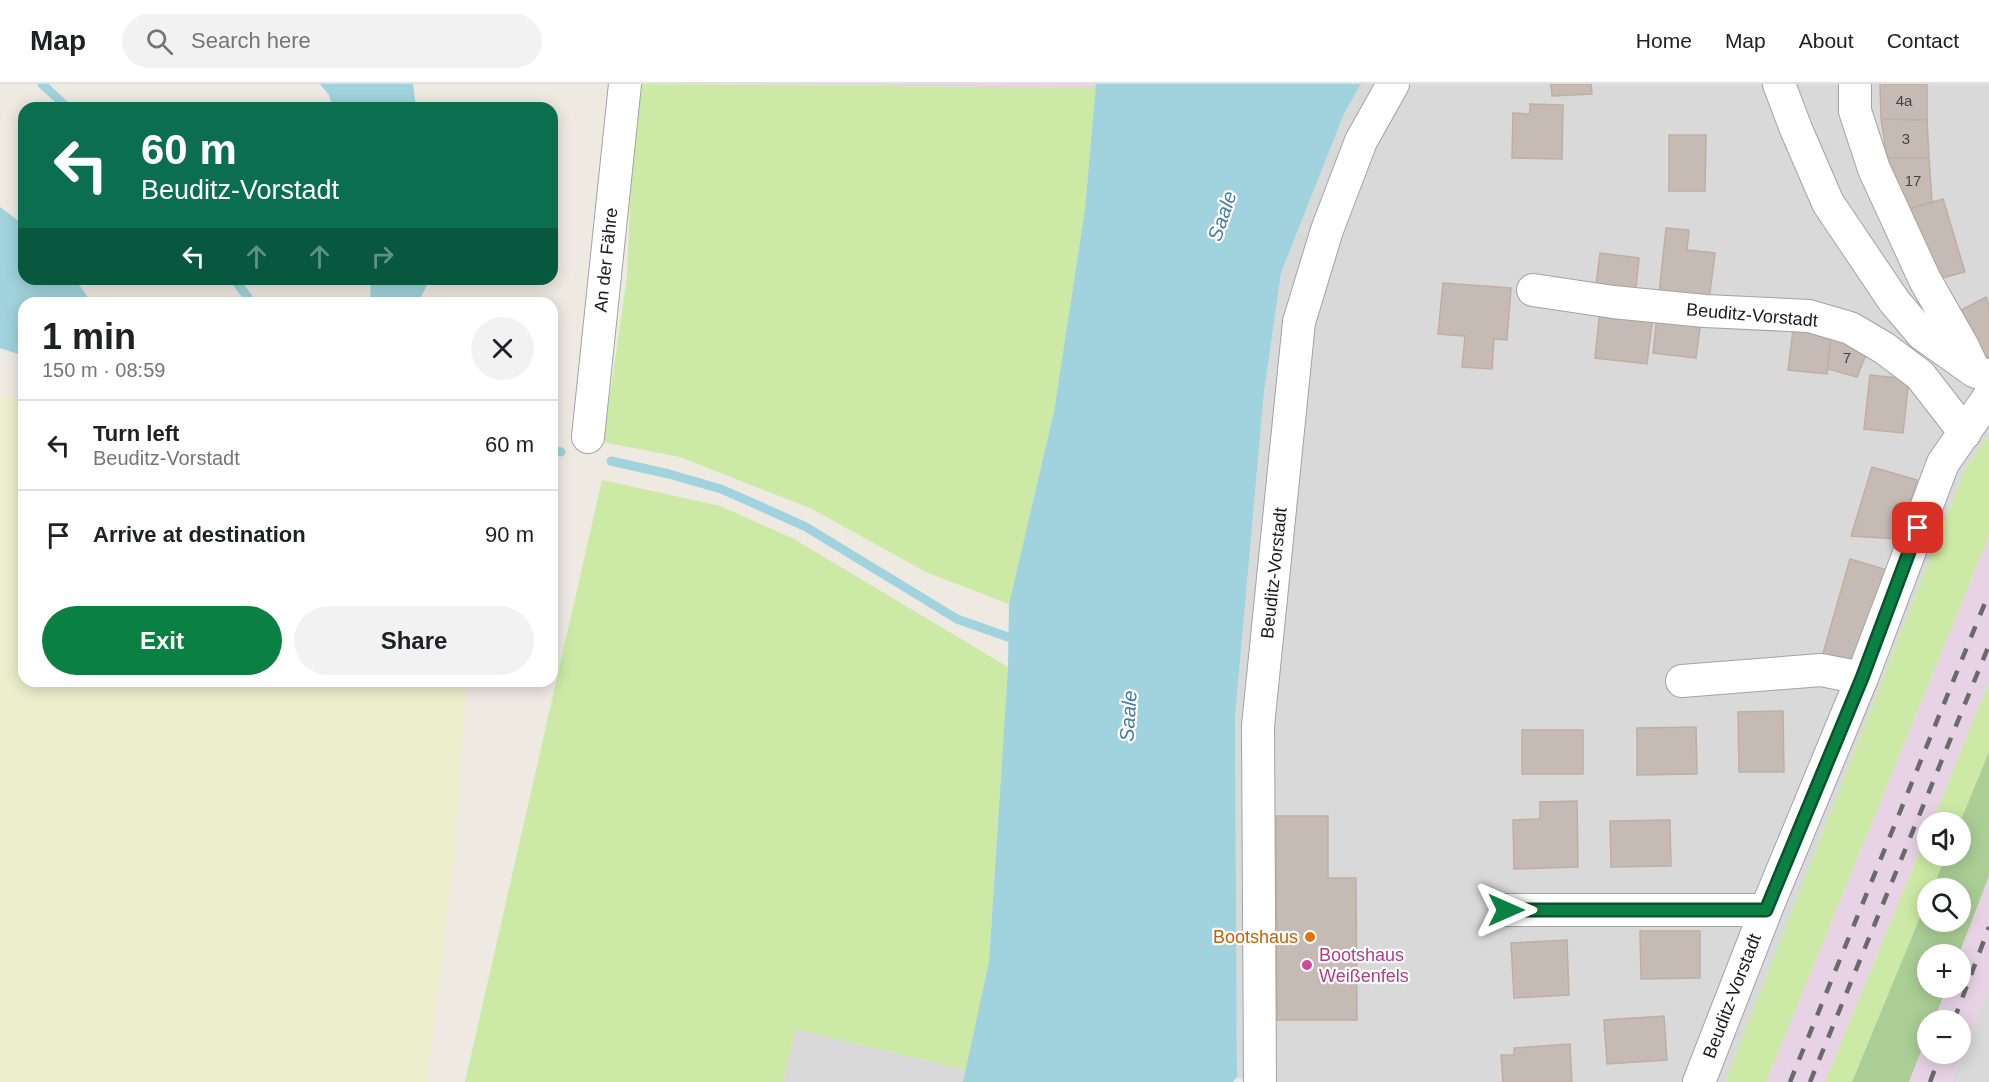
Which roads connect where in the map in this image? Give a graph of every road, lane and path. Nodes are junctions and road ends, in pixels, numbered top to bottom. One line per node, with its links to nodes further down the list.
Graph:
1 (625, 84): 9 (street, An der Fähre)
2 (1393, 84): 14 (street, Beuditz-Vorstadt)
3 (1779, 84): 6 (street)
4 (1855, 84): 6 (street)
5 (1533, 290): 8 (street, Beuditz-Vorstadt)
6 (1982, 374)
7 (1989, 398): 8 (street, Beuditz-Vorstadt)
8 (1965, 433): 10 (street, Beuditz-Vorstadt)
9 (588, 437)
10 (1862, 678): 11 (street); 13 (street, Beuditz-Vorstadt)
11 (1682, 681)
12 (1506, 910): 13 (street, Beuditz-Vorstadt)
13 (1766, 910): 15 (street, Beuditz-Vorstadt)
14 (1260, 1082)
15 (1699, 1082)

